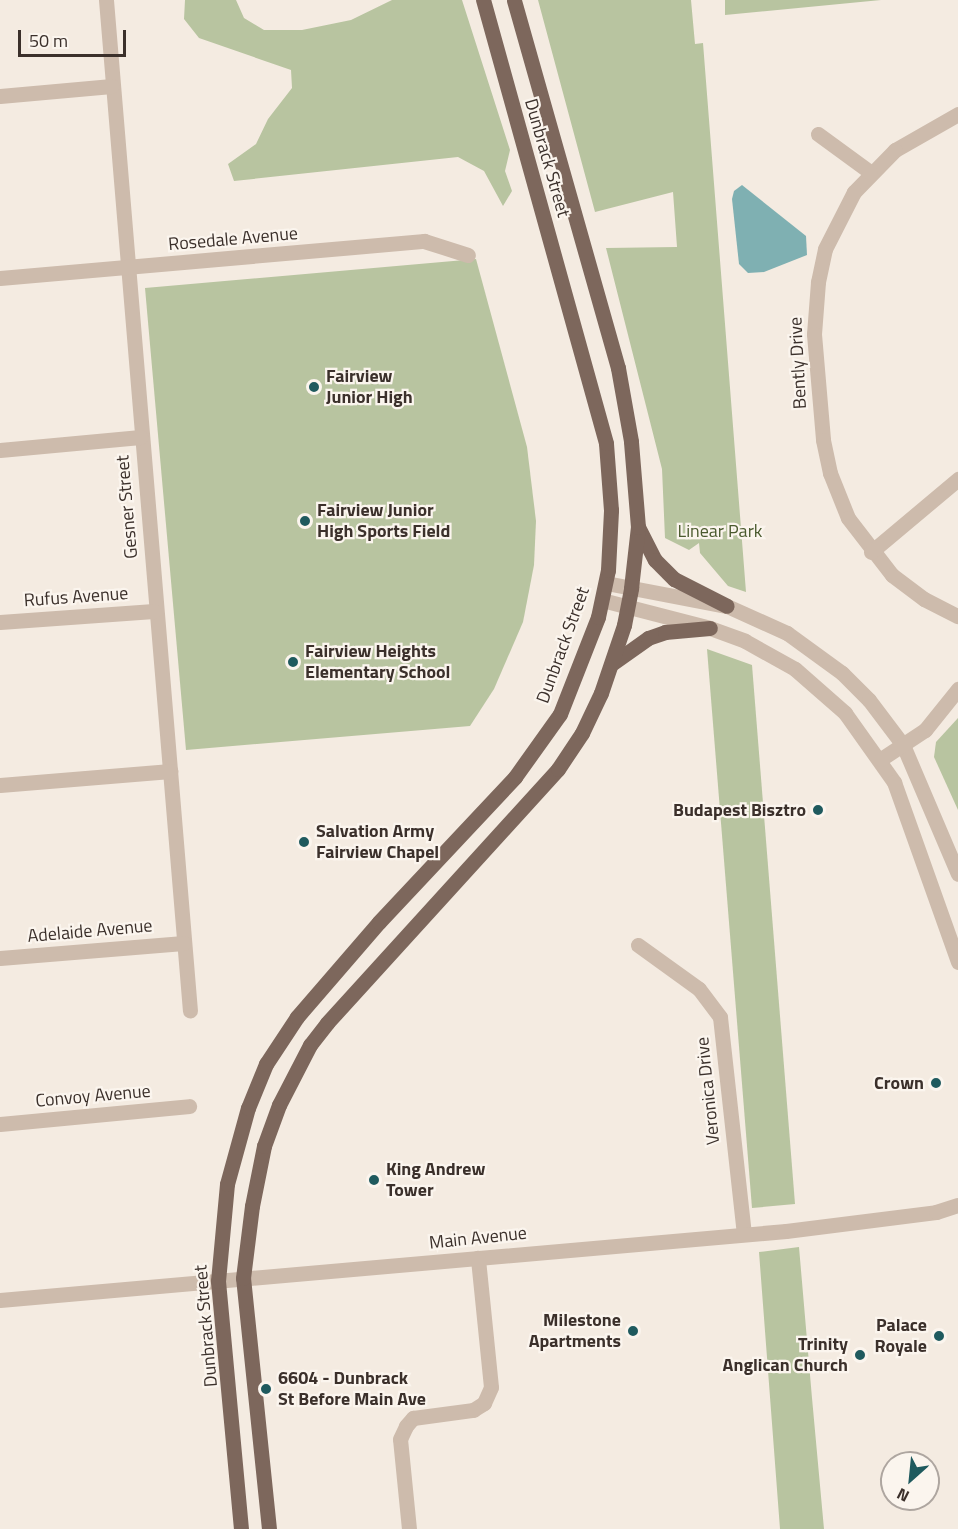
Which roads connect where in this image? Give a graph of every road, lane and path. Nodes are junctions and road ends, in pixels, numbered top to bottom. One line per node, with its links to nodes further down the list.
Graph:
1 (106, 0): 4 (street, Gesner Street)
2 (483, 0): 17 (main road, Dunbrack Street)
3 (514, 0): 15 (main road, Dunbrack Street)
4 (112, 86): 5 (street); 10 (street, Gesner Street)
5 (0, 96)
6 (958, 114): 8 (street, Bently Drive)
7 (818, 134): 8 (street)
8 (870, 172): 16 (street, Bently Drive)
9 (468, 255): 10 (street, Rosedale Avenue)
10 (130, 267): 11 (street, Rosedale Avenue); 12 (street, Gesner Street)
11 (0, 278)
12 (140, 437): 13 (street); 22 (street, Gesner Street)
13 (0, 450)
14 (958, 479): 16 (street)
15 (638, 527): 18 (main road, Dunbrack Street); 21 (main road)
16 (871, 552): 23 (street, Bently Drive)
17 (606, 583): 18 (street); 19 (main road, Dunbrack Street)
18 (631, 588): 20 (main road, Dunbrack Street); 21 (street)
19 (602, 600): 20 (street); 44 (main road, Dunbrack Street)
20 (628, 606): 25 (street); 26 (main road, Dunbrack Street)
21 (727, 606): 28 (street)
22 (154, 611): 24 (street, Rufus Avenue); 30 (street, Gesner Street)
23 (958, 616)
24 (0, 622)
25 (710, 628): 26 (main road); 29 (street)
26 (613, 663): 43 (main road, Dunbrack Street)
27 (958, 689): 28 (street)
28 (903, 745): 29 (street); 32 (street)
29 (881, 759): 36 (street)
30 (170, 771): 31 (street); 33 (street, Gesner Street)
31 (0, 785)
32 (958, 874)
33 (183, 943): 35 (street, Adelaide Avenue); 37 (street, Gesner Street)
34 (638, 945): 41 (street, Veronica Drive)
35 (0, 958)
36 (958, 962)
37 (190, 1011)
38 (189, 1106): 39 (street, Convoy Avenue)
39 (0, 1124)
40 (958, 1204): 41 (street, Main Avenue)
41 (744, 1234): 42 (street, Main Avenue)
42 (478, 1258): 43 (street, Main Avenue); 48 (street)
43 (243, 1278): 44 (street, Main Avenue); 47 (main road, Dunbrack Street)
44 (218, 1281): 45 (street, Main Avenue); 46 (main road, Dunbrack Street)
45 (0, 1300)
46 (241, 1529)
47 (269, 1529)
48 (409, 1529)

